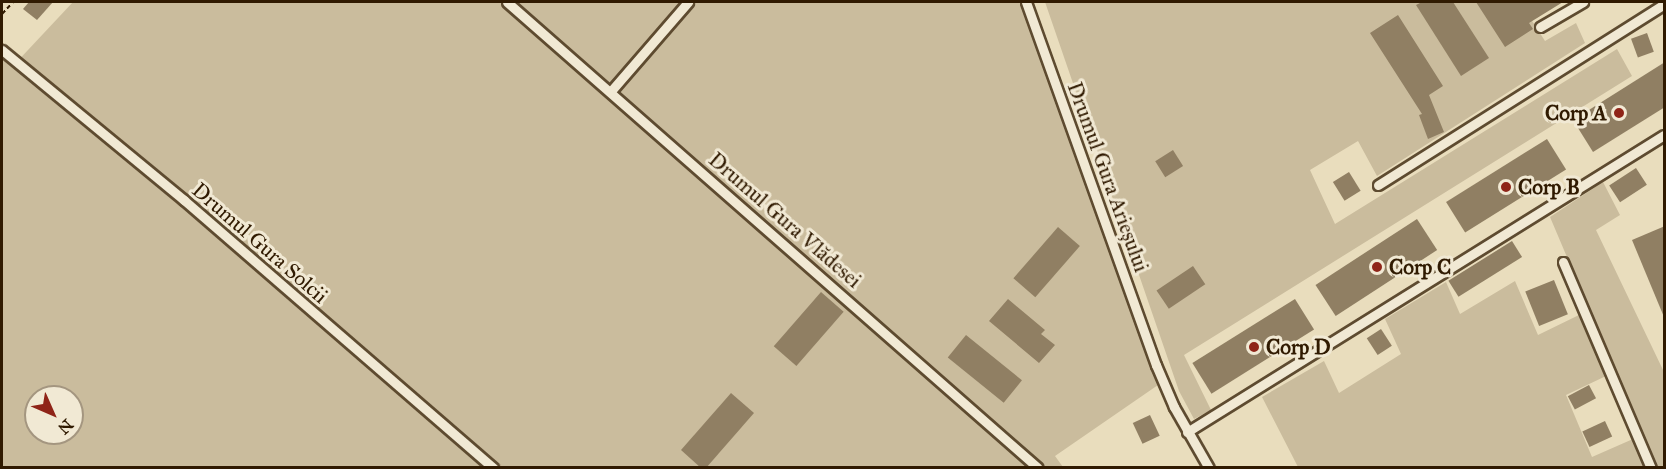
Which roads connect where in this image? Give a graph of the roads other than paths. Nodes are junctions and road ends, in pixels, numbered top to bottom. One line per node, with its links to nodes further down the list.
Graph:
1 (507, 2): 9 (street, Drumul Gura Vlădesei)
2 (688, 2): 9 (street)
3 (1026, 2): 13 (street, Drumul Gura Arieșului)
4 (1583, 2): 5 (street)
5 (1572, 4): 7 (street)
6 (1665, 4): 11 (street)
7 (1540, 27)
8 (2, 50): 14 (street, Drumul Gura Solcii)
9 (611, 91): 15 (street, Drumul Gura Vlădesei)
10 (1665, 135): 13 (street)
11 (1378, 186)
12 (1563, 262): 17 (street)
13 (1187, 432): 16 (street, Drumul Gura Arieșului)
14 (493, 468)
15 (1038, 468)
16 (1209, 468)
17 (1652, 468)

